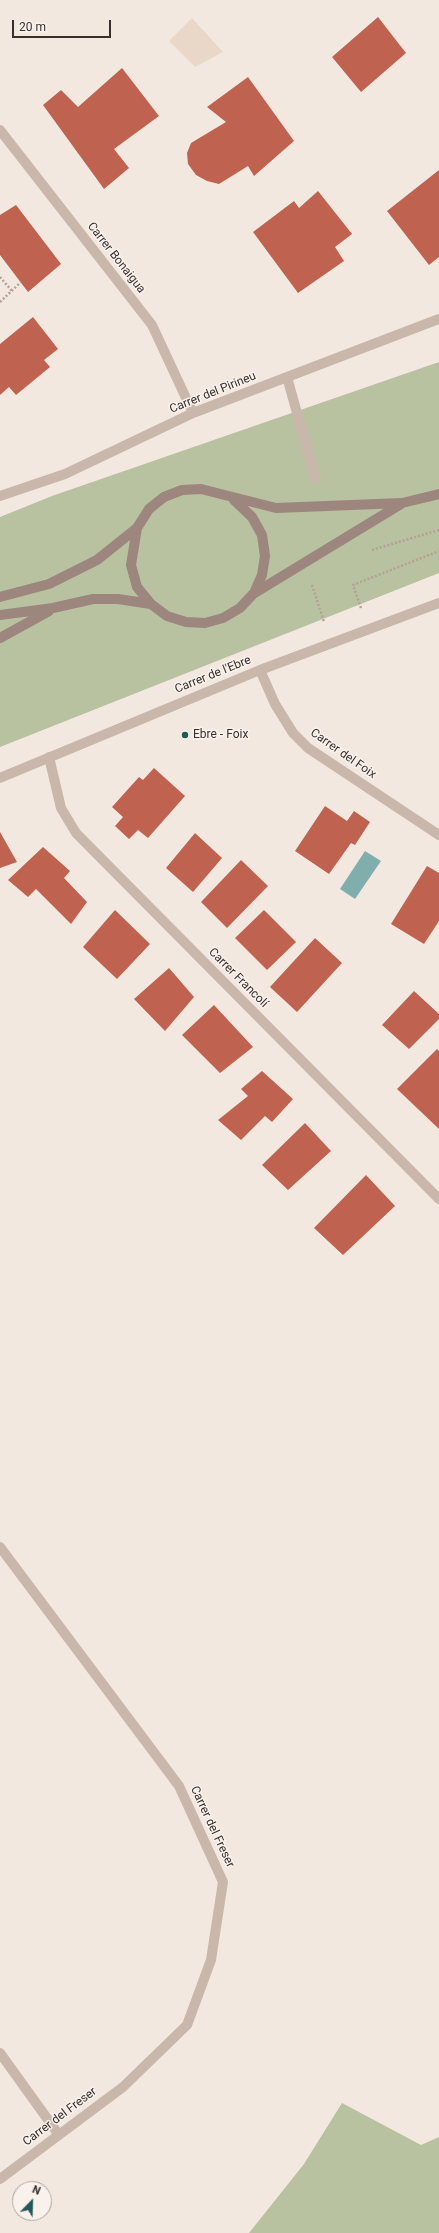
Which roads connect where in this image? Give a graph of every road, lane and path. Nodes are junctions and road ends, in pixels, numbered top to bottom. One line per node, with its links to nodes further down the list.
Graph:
1 (0, 130): 8 (street, Carrer Bonaigua)
2 (0, 277): 4 (path)
3 (21, 282): 4 (path)
4 (12, 291): 5 (path)
5 (0, 302)
6 (439, 319): 7 (street, Carrer del Pirineu)
7 (287, 377): 8 (street, Carrer del Pirineu); 9 (street)
8 (194, 413): 11 (street, Carrer del Pirineu)
9 (314, 478)
10 (439, 494): 13 (main road)
11 (0, 496)
12 (227, 496): 13 (main road); 14 (main road); 19 (main road)
13 (402, 503): 19 (main road)
14 (137, 528): 20 (main road); 22 (main road)
15 (439, 530): 16 (path)
16 (371, 550)
17 (439, 551): 25 (path)
18 (310, 580): 27 (path)
19 (253, 594): 22 (main road)
20 (0, 597)
21 (439, 603): 25 (street, Carrer de l'Ebre)
22 (151, 604): 23 (main road)
23 (53, 608): 24 (main road); 26 (main road)
24 (0, 615)
25 (368, 629): 27 (street, Carrer de l'Ebre)
26 (0, 638)
27 (332, 643): 28 (street, Carrer de l'Ebre)
28 (260, 670): 29 (street, Carrer de l'Ebre); 31 (street, Carrer del Foix)
29 (49, 757): 30 (street, Carrer de l'Ebre); 32 (street, Carrer Francolí)
30 (0, 778)
31 (439, 835)
32 (439, 1199)
33 (0, 1547): 35 (street, Carrer del Freser)
34 (0, 2053): 35 (street)
35 (59, 2135): 36 (street, Carrer del Freser)
36 (0, 2179)

